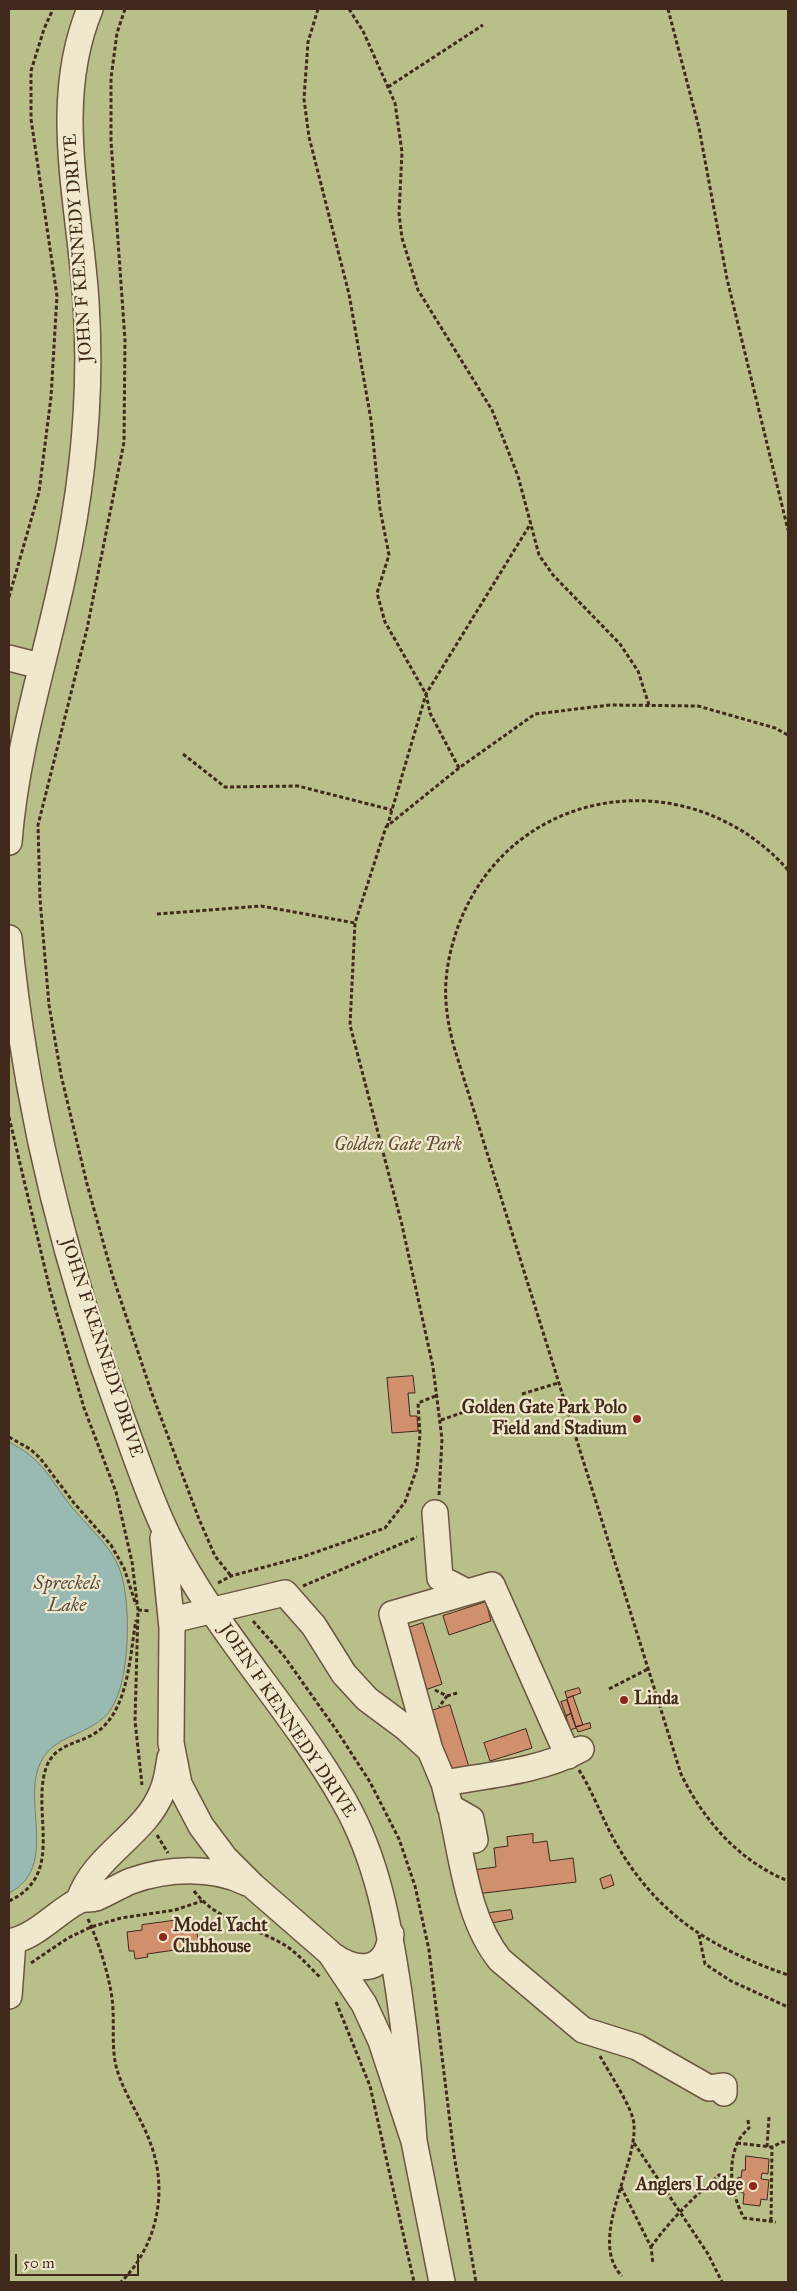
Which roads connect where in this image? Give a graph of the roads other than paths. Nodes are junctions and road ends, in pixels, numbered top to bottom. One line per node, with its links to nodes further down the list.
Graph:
1 (90, 9): 3 (street, JOHN F KENNEDY DRIVE)
2 (9, 658): 3 (street)
3 (40, 666): 4 (street, JOHN F KENNEDY DRIVE)
4 (9, 842)
5 (9, 938): 7 (street, JOHN F KENNEDY DRIVE)
6 (435, 1513): 8 (street)
7 (160, 1521): 9 (street, JOHN F KENNEDY DRIVE); 10 (street, JOHN F KENNEDY DRIVE)
8 (467, 1592): 12 (street); 13 (street)
9 (212, 1597): 10 (street); 12 (street); 17 (street, JOHN F KENNEDY DRIVE)
10 (164, 1616): 11 (street, JOHN F KENNEDY DRIVE)
11 (171, 1728): 15 (street, JOHN F KENNEDY DRIVE); 16 (street)
12 (430, 1750): 13 (street)
13 (447, 1795): 14 (street); 21 (street)
14 (475, 1840)
15 (253, 1886): 16 (street); 19 (street, JOHN F KENNEDY DRIVE)
16 (79, 1900): 18 (street)
17 (390, 1934): 19 (street); 22 (street, JOHN F KENNEDY DRIVE)
18 (11, 1942): 20 (street)
19 (330, 1953): 22 (street, JOHN F KENNEDY DRIVE)
20 (9, 1996)
21 (724, 2093)
22 (414, 2141): 23 (street, JOHN F KENNEDY DRIVE)
23 (442, 2282)

